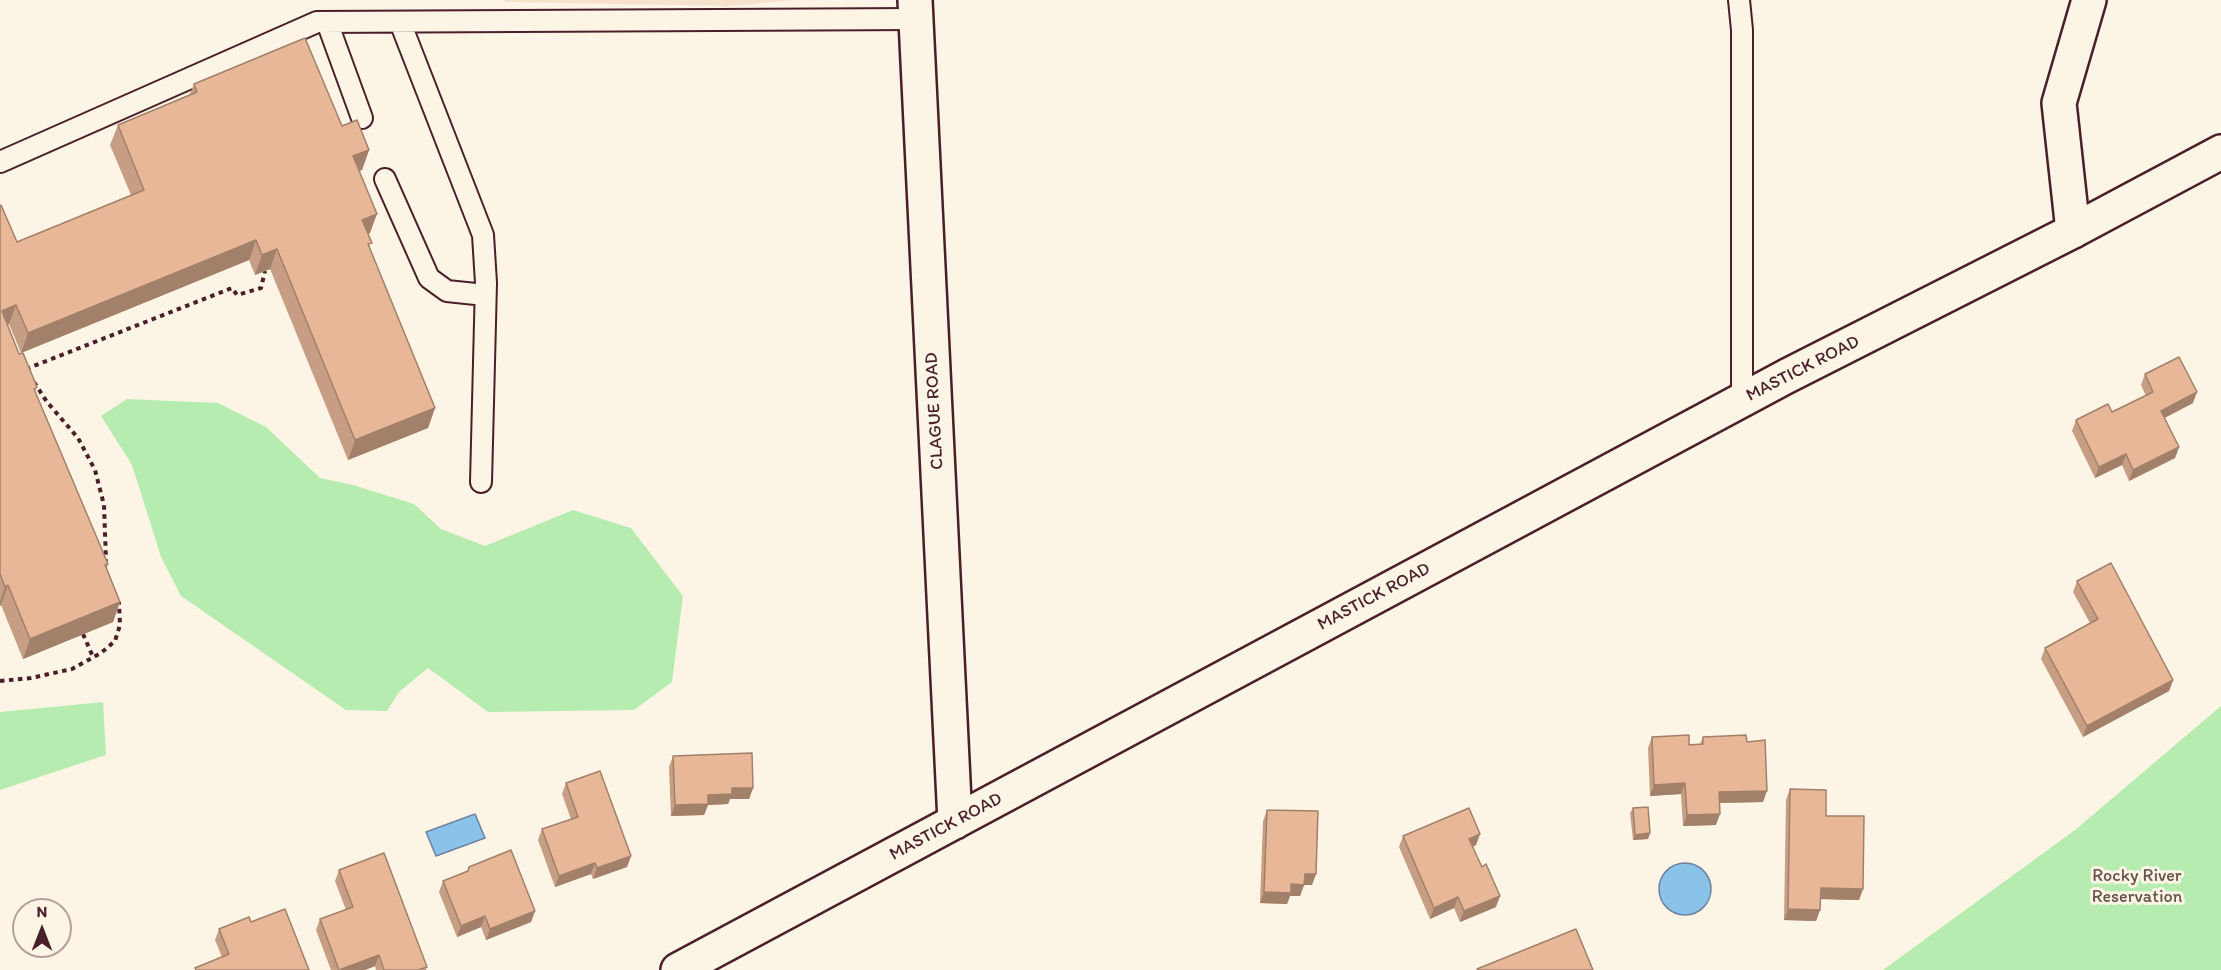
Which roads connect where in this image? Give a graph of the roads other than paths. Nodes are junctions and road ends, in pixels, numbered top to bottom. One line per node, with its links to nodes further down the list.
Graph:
1 (1739, 0): 13 (lane)
2 (2089, 0): 11 (street)
3 (916, 9): 4 (lane); 15 (street, CLAGUE ROAD)
4 (686, 10): 6 (lane)
5 (327, 22): 6 (lane); 7 (lane); 9 (lane)
6 (400, 22): 12 (lane)
7 (362, 118)
8 (2221, 152): 11 (street, MASTICK ROAD)
9 (0, 162)
10 (385, 179): 12 (lane)
11 (2073, 231): 13 (street, MASTICK ROAD)
12 (485, 295): 14 (lane)
13 (1742, 400): 15 (street, MASTICK ROAD)
14 (481, 482)
15 (955, 822): 16 (street, MASTICK ROAD)
16 (678, 970)

